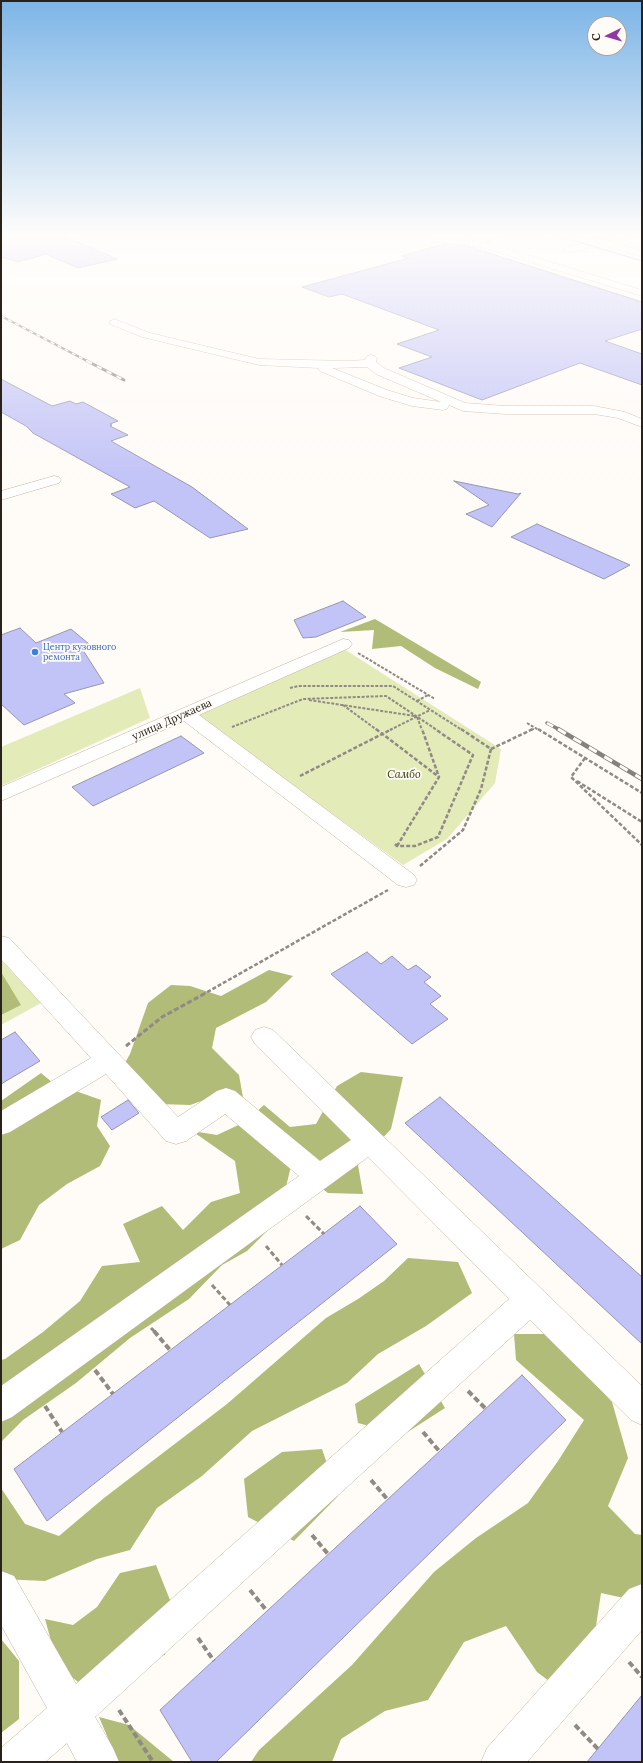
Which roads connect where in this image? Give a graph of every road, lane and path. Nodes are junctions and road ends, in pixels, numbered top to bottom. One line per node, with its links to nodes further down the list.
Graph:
1 (114, 322): 2 (street)
2 (312, 363): 3 (street); 3 (street)
3 (463, 407): 4 (street)
4 (642, 423)
5 (54, 480): 6 (street)
6 (1, 496)
7 (343, 644): 9 (path); 15 (street, улица Дружаева)
8 (284, 690): 12 (path)
9 (428, 695): 10 (path); 12 (path)
10 (435, 698)
11 (302, 699): 13 (path); 16 (path); 18 (path)
12 (417, 701): 14 (path)
13 (342, 705): 16 (path); 22 (path)
14 (430, 710): 16 (path); 23 (path)
15 (186, 714): 21 (street); 31 (street, улица Дружаева)
16 (417, 717): 22 (path); 26 (path); 35 (path)
17 (527, 723): 19 (path)
18 (234, 726): 20 (path); 21 (path)
19 (536, 728): 23 (path); 24 (path)
20 (240, 731)
21 (210, 732): 28 (street)
22 (382, 734): 25 (path); 26 (path)
23 (491, 749): 36 (path)
24 (585, 758): 27 (path); 30 (path)
25 (301, 775): 28 (path); 28 (path); 29 (path)
26 (439, 777): 35 (path)
27 (571, 777): 32 (path); 34 (path)
28 (288, 778): 36 (street)
29 (307, 780)
30 (642, 793)
31 (1, 795)
32 (642, 822)
33 (391, 841): 35 (path)
34 (642, 845)
35 (397, 846): 36 (path)
36 (406, 880): 39 (path)
37 (1, 944): 39 (street)
38 (264, 1037): 41 (street)
39 (109, 1060): 40 (street); 42 (street)
40 (1, 1124)
41 (369, 1142): 42 (street); 43 (street)
42 (319, 1176): 44 (street)
43 (530, 1300): 46 (street); 50 (street)
44 (31, 1384): 45 (street); 47 (path)
45 (1, 1406)
46 (642, 1408)
47 (62, 1432)
48 (1, 1589): 51 (street)
49 (642, 1602): 55 (street)
50 (103, 1685): 51 (street); 54 (path)
51 (71, 1713): 52 (street); 53 (street)
52 (15, 1762)
53 (99, 1762)
54 (153, 1762)
55 (501, 1762)

